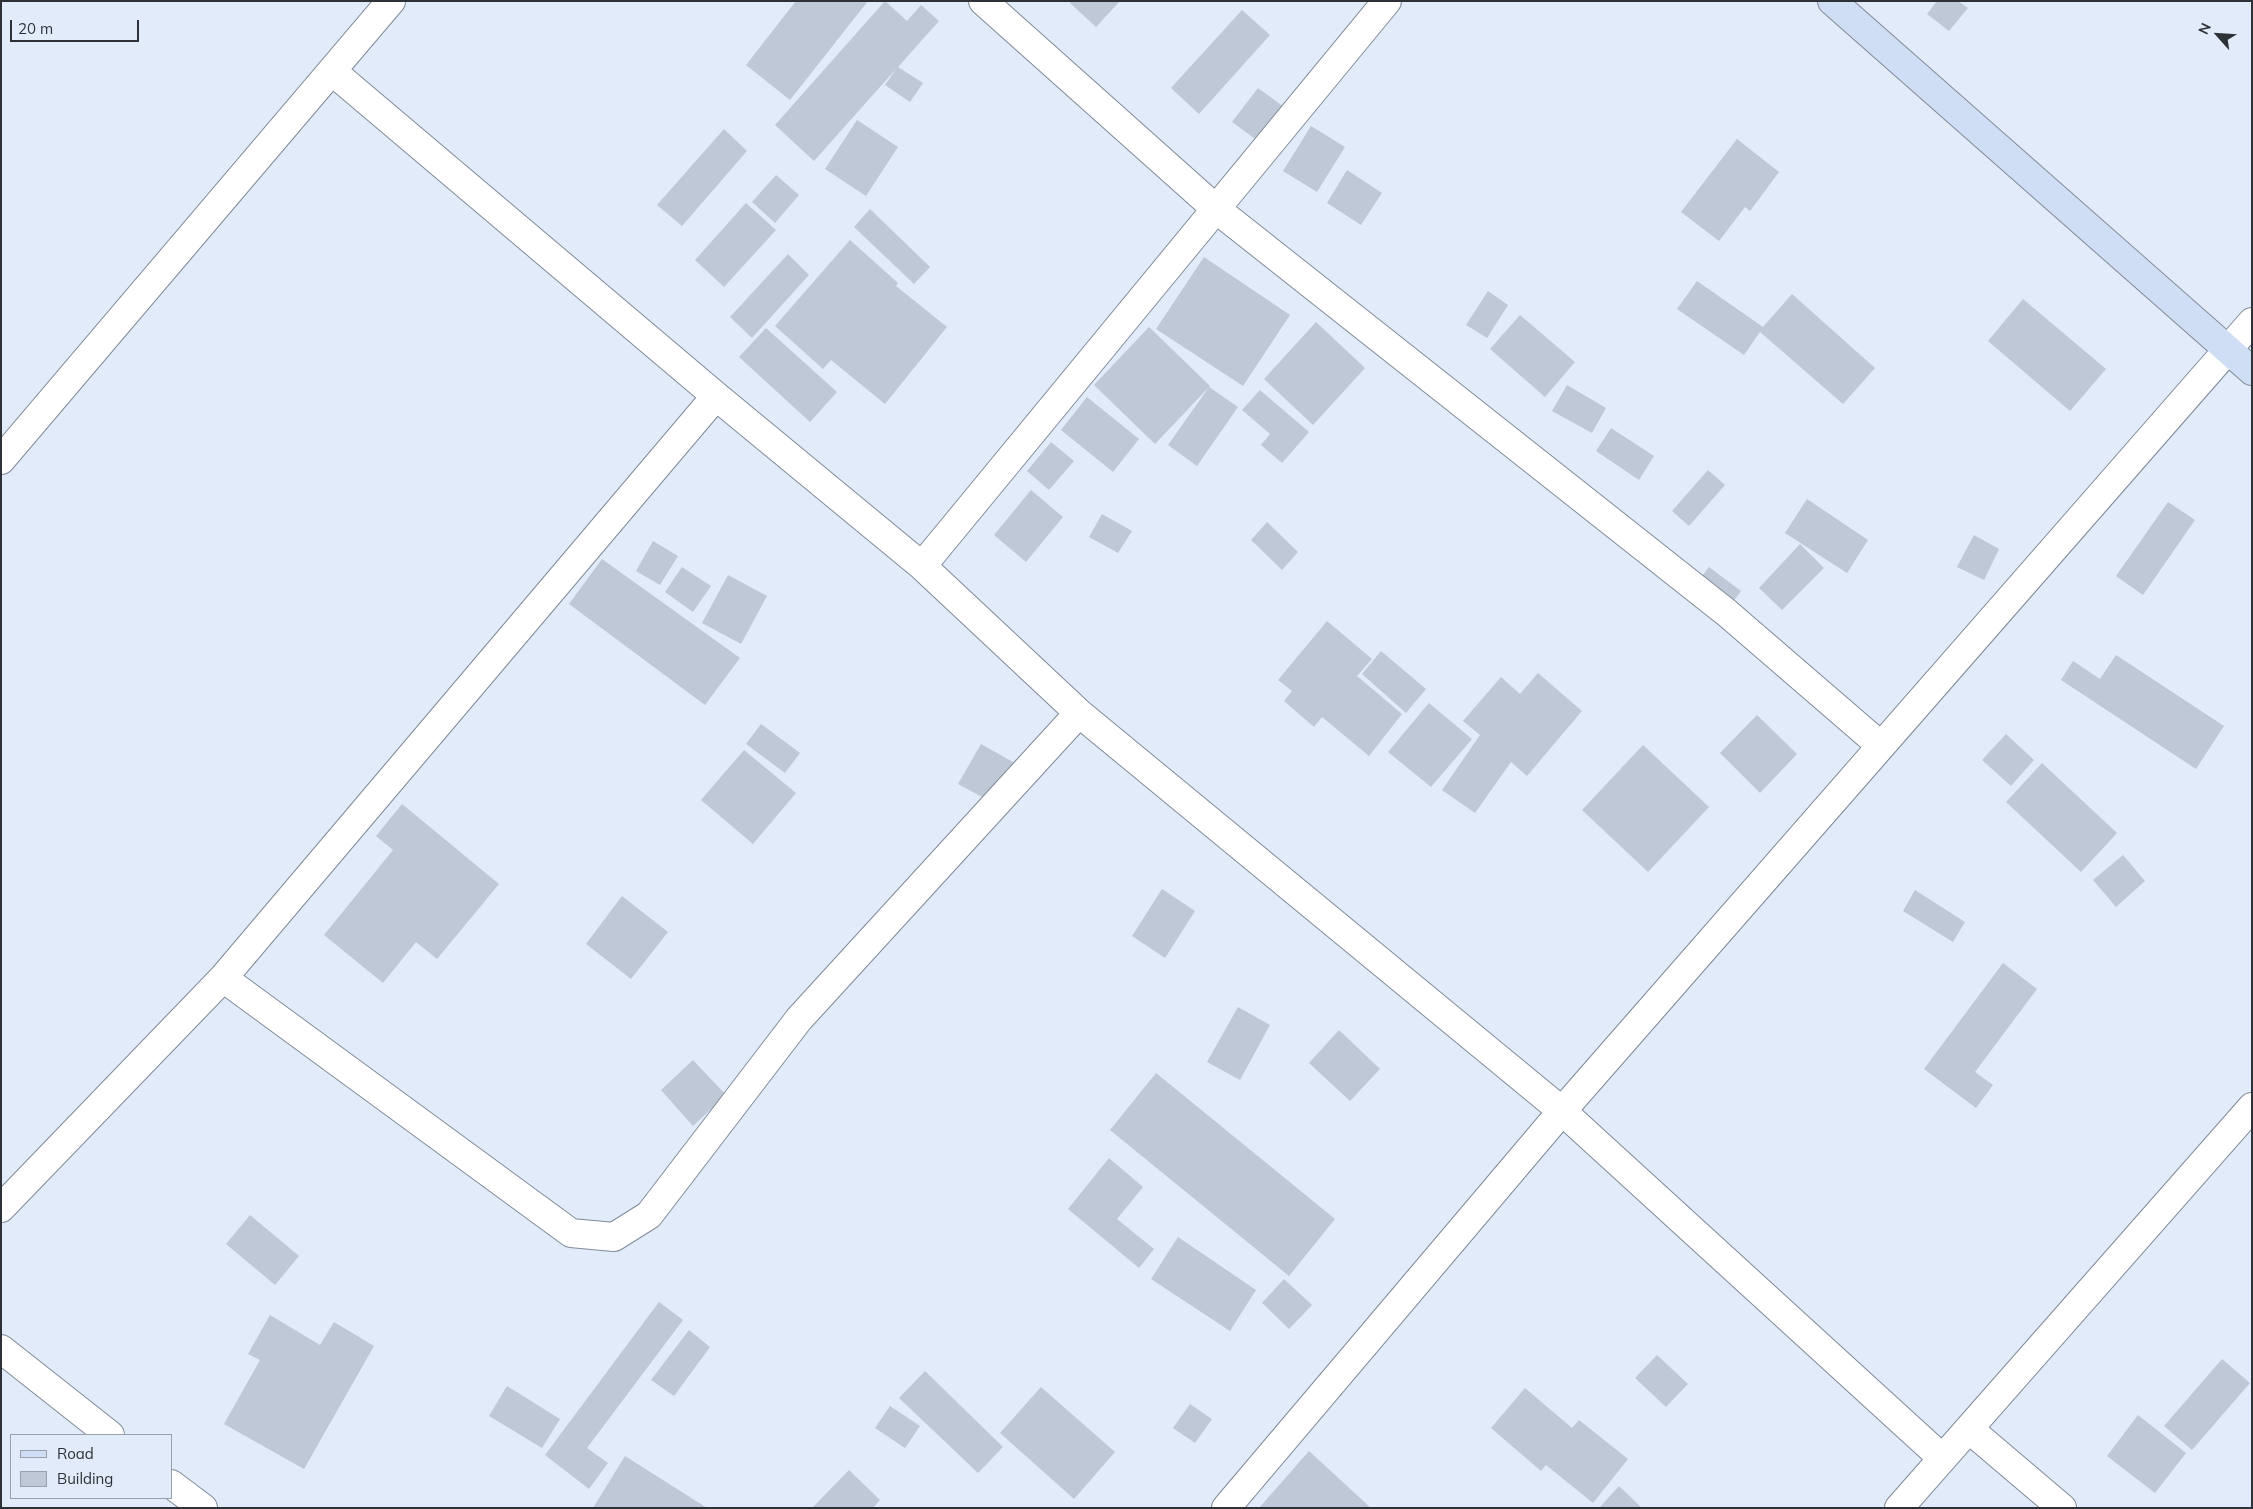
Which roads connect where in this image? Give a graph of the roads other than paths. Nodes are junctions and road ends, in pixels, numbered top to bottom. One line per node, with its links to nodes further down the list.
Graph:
1 (391, 1): 5 (street)
2 (983, 1): 6 (street)
3 (1387, 1): 6 (street)
4 (1832, 1): 8 (street)
5 (333, 72): 10 (street); 11 (street)
6 (1216, 210): 12 (street); 14 (street)
7 (2252, 322): 8 (street)
8 (2228, 350): 9 (street); 14 (street)
9 (2252, 371)
10 (716, 396): 12 (street); 15 (street)
11 (1, 460)
12 (922, 566): 13 (street)
13 (1079, 713): 15 (street); 17 (street)
14 (1880, 745): 17 (street)
15 (223, 978): 18 (street)
16 (2252, 1107): 20 (street)
17 (1562, 1111): 22 (street); 23 (street)
18 (1, 1208)
19 (1, 1349): 21 (street)
20 (1969, 1429): 22 (street); 25 (street)
21 (109, 1434)
22 (1942, 1458): 24 (street)
23 (1226, 1508)
24 (1899, 1508)
25 (2062, 1508)

